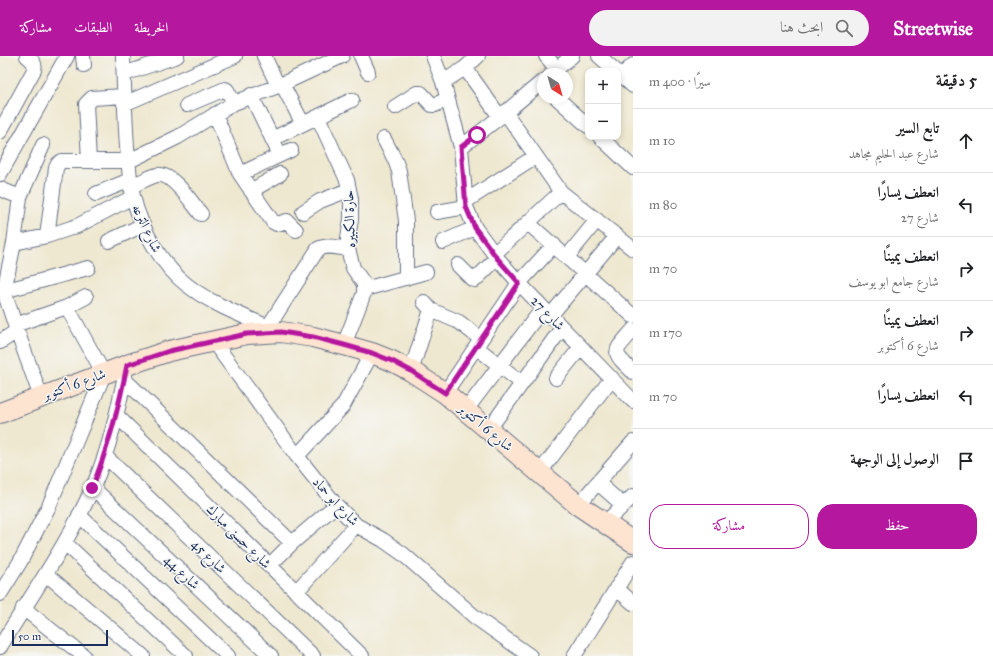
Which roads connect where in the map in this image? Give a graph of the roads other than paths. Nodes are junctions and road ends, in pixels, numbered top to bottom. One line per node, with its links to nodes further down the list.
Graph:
1 (27, 56): 41 (street)
2 (66, 56): 51 (street)
3 (123, 56): 21 (street, شارع الترعه)
4 (235, 56): 23 (street)
5 (264, 56): 25 (street)
6 (342, 56): 25 (street)
7 (360, 56): 20 (street)
8 (433, 56): 24 (street, شارع 27)
9 (478, 56): 15 (street)
10 (546, 56): 16 (street)
11 (572, 56): 17 (street)
12 (599, 56): 18 (street)
13 (173, 57): 21 (street); 23 (street)
14 (633, 65): 19 (street)
15 (465, 68): 24 (street); 37 (street)
16 (547, 68)
17 (558, 68)
18 (612, 68)
19 (621, 71)
20 (368, 72)
21 (124, 74): 30 (street, شارع الترعه)
22 (621, 76): 27 (street)
23 (178, 81): 30 (street)
24 (442, 82): 29 (street, شارع 27)
25 (280, 85): 28 (street); 40 (street)
26 (537, 86): 37 (street)
27 (633, 86)
28 (252, 95): 32 (street); 43 (street)
29 (447, 99): 35 (street); 46 (street, شارع 27)
30 (124, 100): 48 (street); 49 (street, شارع الترعه)
31 (352, 100): 38 (street)
32 (234, 102): 34 (street); 36 (street)
33 (564, 104): 39 (street)
34 (187, 105)
35 (395, 107)
36 (215, 114): 49 (street); 52 (street)
37 (503, 115): 46 (street); 47 (street)
38 (318, 117): 40 (street); 56 (street, حارة الكبيره)
39 (585, 123)
40 (303, 124): 43 (street)
41 (0, 132)
42 (384, 139): 84 (street)
43 (272, 140): 52 (street)
44 (603, 140): 50 (street)
45 (43, 145): 60 (street)
46 (461, 147): 61 (street, شارع 27)
47 (536, 156): 58 (street); 61 (street)
48 (89, 161): 49 (street); 70 (street)
49 (128, 161): 55 (street, شارع الترعه)
50 (633, 168)
51 (0, 174)
52 (240, 174): 57 (street)
53 (280, 174): 57 (street)
54 (0, 188): 60 (street)
55 (131, 188): 59 (street); 64 (street); 67 (street, شارع الترعه); 70 (street)
56 (349, 190): 62 (street); 76 (street, حارة الكبيره)
57 (251, 191): 69 (street)
58 (561, 192): 65 (street); 66 (street)
59 (96, 194)
60 (20, 197): 74 (street)
61 (466, 204): 63 (street); 68 (street, شارع 27)
62 (303, 212)
63 (437, 212)
64 (200, 214)
65 (597, 220): 71 (street); 79 (street)
66 (528, 223): 75 (street); 78 (street)
67 (142, 224): 72 (street); 94 (street, شارع الترعه)
68 (475, 228): 73 (street); 78 (street, شارع 27)
69 (296, 230)
70 (47, 236): 74 (street)
71 (617, 236): 77 (street); 83 (street)
72 (108, 241)
73 (443, 242)
74 (14, 243): 87 (street)
75 (554, 245): 79 (street); 85 (street)
76 (348, 249): 86 (street, حارة الكبيره); 94 (street)
77 (633, 249)
78 (496, 256): 80 (street); 85 (street, شارع 27)
79 (567, 257): 83 (street)
80 (458, 265)
81 (88, 268): 87 (street)
82 (426, 272): 84 (street)
83 (586, 274): 90 (street); 91 (street)
84 (406, 278): 86 (street)
85 (519, 283): 90 (street, شارع 27); 98 (street)
86 (365, 289): 99 (street)
87 (2, 292): 92 (street)
88 (86, 297): 89 (street)
89 (67, 307): 92 (street); 106 (street)
90 (547, 312): 93 (street, شارع 27); 102 (street)
91 (633, 316)
92 (16, 328): 97 (street); 111 (street)
93 (562, 328): 100 (street, شارع 27); 109 (street)
94 (275, 330): 96 (street, شارع 6 أكتوبر); 99 (street, شارع 6 أكتوبر)
95 (633, 330): 105 (street)
96 (213, 341): 104 (street, شارع 6 أكتوبر); 119 (street, شارع ابو حماد)
97 (0, 342)
98 (478, 343): 102 (street); 103 (street); 110 (street)
99 (344, 345): 101 (street, شارع 6 أكتوبر)
100 (581, 347): 107 (street); 108 (street, شارع 27)
101 (372, 353): 103 (street, شارع 6 أكتوبر); 119 (street)
102 (500, 365): 109 (street); 113 (street)
103 (411, 371): 110 (street, شارع 6 أكتوبر)
104 (125, 372): 106 (street, شارع 6 أكتوبر); 115 (street); 131 (street)
105 (633, 372)
106 (104, 374): 111 (street, شارع 6 أكتوبر); 137 (street)
107 (556, 378)
108 (612, 378): 112 (street, شارع 27); 120 (street)
109 (522, 383): 116 (street)
110 (445, 393): 113 (street, شارع 6 أكتوبر)
111 (41, 397): 114 (street, شارع 6 أكتوبر)
112 (633, 400)
113 (466, 410): 116 (street, شارع 6 أكتوبر)
114 (0, 413)
115 (116, 416): 118 (street); 133 (street, شارع حسنى مبارك)
116 (489, 430): 120 (street, شارع 6 أكتوبر)
117 (633, 442): 121 (street)
118 (105, 456): 122 (street); 146 (street, شارع 45)
119 (297, 456): 124 (street, شارع ابو حماد)
120 (540, 472): 125 (street, شارع 6 أكتوبر)
121 (598, 483): 123 (street); 125 (street)
122 (92, 488): 126 (street); 145 (street, شارع 44)
123 (628, 500): 127 (street)
124 (336, 505): 128 (street, شارع ابو حماد); 131 (street)
125 (578, 505): 127 (street, شارع 6 أكتوبر)
126 (79, 516): 130 (street); 144 (street)
127 (604, 524): 129 (street, شارع 6 أكتوبر)
128 (356, 525): 136 (street); 148 (street, شارع ابو حماد)
129 (633, 542)
130 (65, 543): 134 (street); 143 (street)
131 (292, 543): 133 (street)
132 (633, 562): 135 (street)
133 (269, 566): 136 (street, شارع حسنى مبارك)
134 (46, 574): 139 (street); 142 (street)
135 (616, 588): 138 (street); 149 (street)
136 (296, 592): 147 (street, شارع حسنى مبارك)
137 (0, 594)
138 (633, 603)
139 (23, 608): 140 (street); 141 (street)
140 (0, 647)
141 (83, 656)
142 (143, 656)
143 (186, 656)
144 (228, 656)
145 (271, 656)
146 (313, 656)
147 (362, 656)
148 (530, 656)
149 (574, 656)

